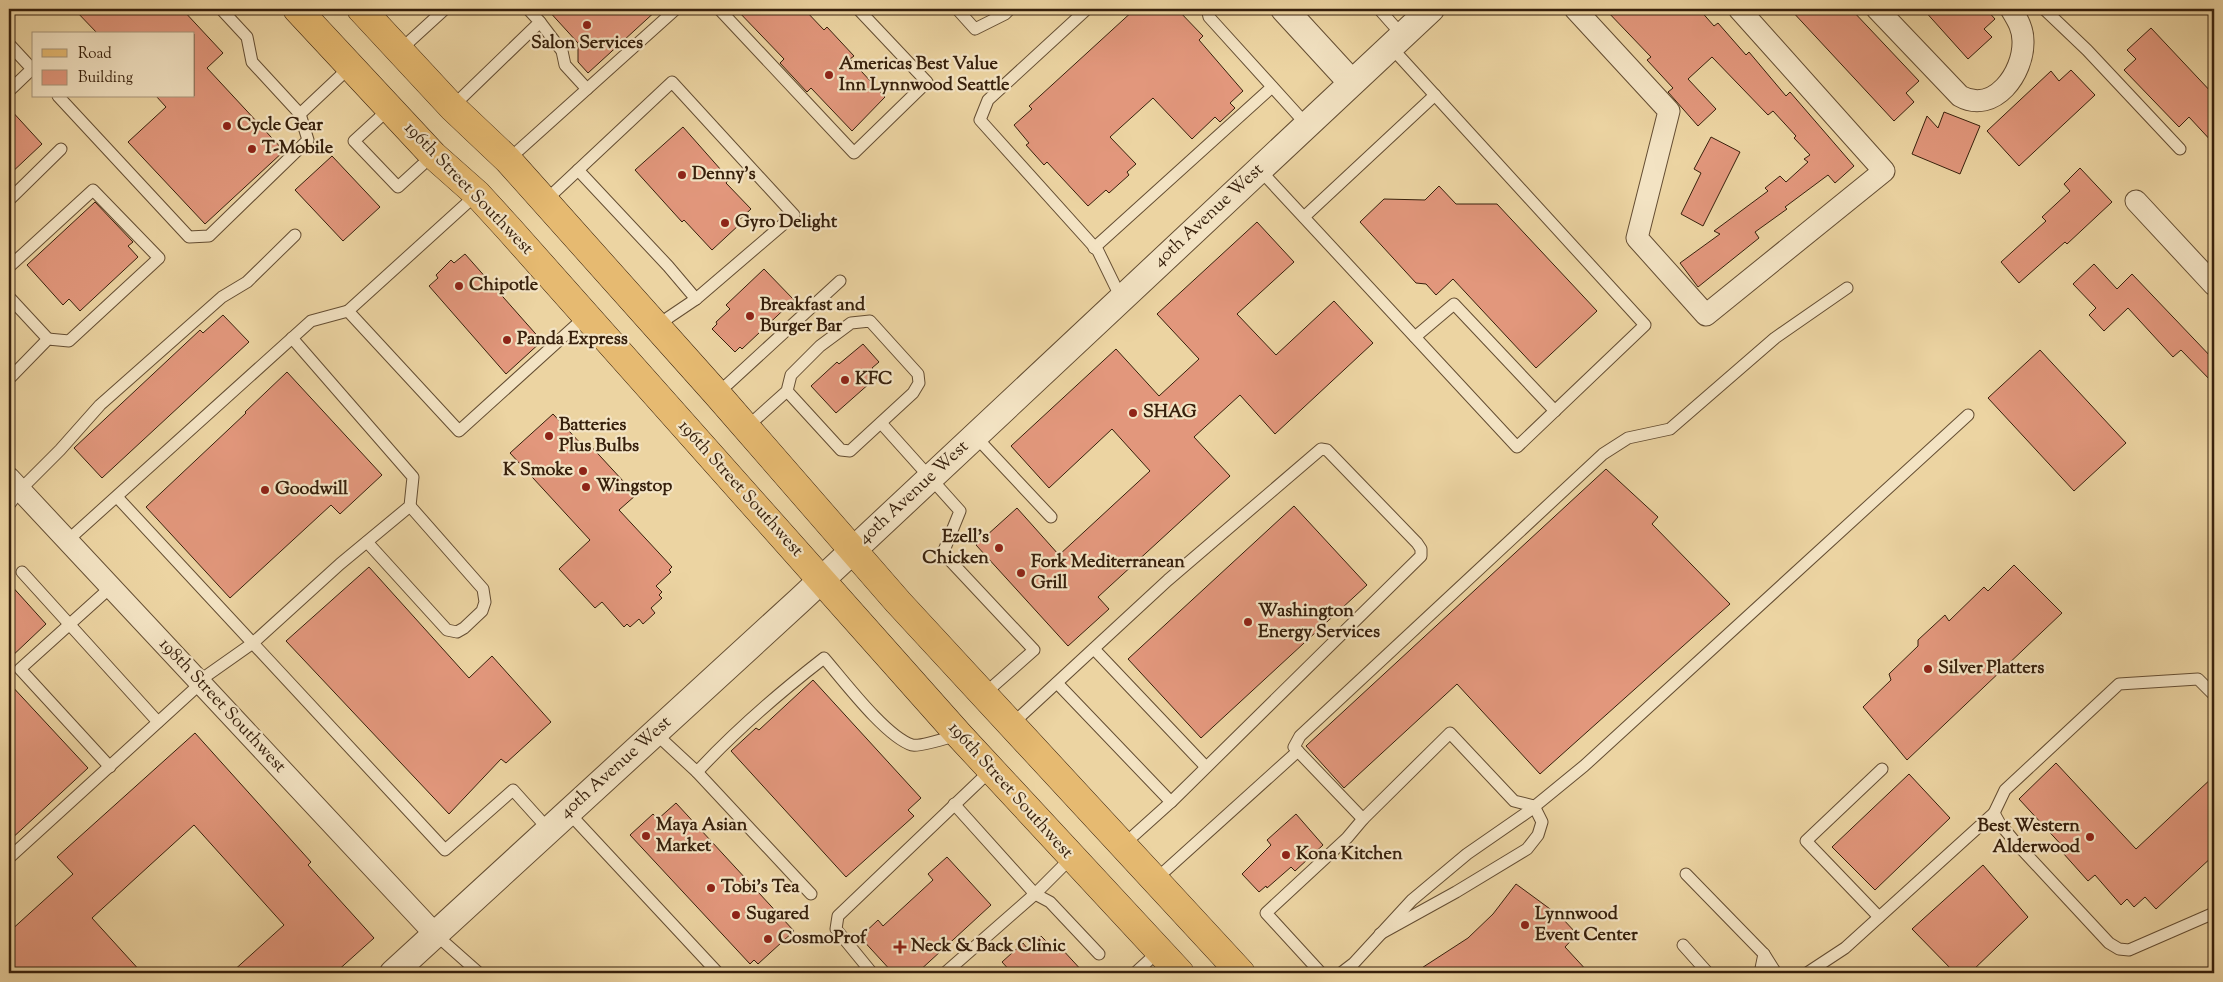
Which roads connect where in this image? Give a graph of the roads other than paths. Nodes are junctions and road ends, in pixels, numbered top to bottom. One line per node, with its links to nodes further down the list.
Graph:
1 (221, 9): 36 (lane)
2 (298, 9): 25 (main road, 196th Street Southwest)
3 (361, 9): 24 (main road)
4 (445, 9): 24 (lane)
5 (528, 9): 21 (lane)
6 (676, 9): 30 (lane)
7 (719, 9): 8 (lane)
8 (858, 9)
9 (957, 9): 10 (lane)
10 (1010, 9)
11 (1087, 9): 50 (lane)
12 (1207, 9): 29 (lane)
13 (1284, 9): 28 (street)
14 (1379, 9): 22 (lane)
15 (1431, 9): 22 (street, 40th Avenue West)
16 (1575, 9): 17 (street)
17 (1739, 9)
18 (1876, 9): 19 (street)
19 (2011, 9)
20 (2044, 9): 39 (lane)
21 (540, 22): 30 (lane); 34 (lane)
22 (1396, 40): 28 (street, 40th Avenue West); 32 (lane)
23 (9, 44): 26 (lane)
24 (400, 51): 34 (main road)
25 (351, 66): 35 (main road, 196th Street Southwest); 36 (lane)
26 (32, 69)
27 (32, 71): 31 (lane)
28 (1351, 82): 37 (street, 40th Avenue West)
29 (1272, 87): 37 (lane); 50 (lane)
30 (586, 89): 41 (lane)
31 (9, 91)
32 (1436, 95): 48 (lane); 67 (lane)
33 (60, 98): 36 (lane)
34 (452, 107): 41 (main road)
35 (390, 108): 40 (main road, 196th Street Southwest); 40 (lane)
36 (300, 114)
37 (1306, 124): 42 (street, 40th Avenue West)
38 (61, 149): 45 (lane)
39 (2180, 149)
40 (433, 154): 44 (main road, 196th Street Southwest)
41 (508, 160): 47 (main road)
42 (1259, 169): 48 (lane); 56 (street, 40th Avenue West)
43 (578, 170): 47 (lane); 57 (lane); 57 (lane)
44 (477, 194): 58 (lane); 59 (main road, 196th Street Southwest)
45 (9, 200)
46 (2136, 200): 53 (street)
47 (545, 201): 60 (main road)
48 (1304, 217): 61 (lane)
49 (295, 235): 73 (lane)
50 (1094, 248): 56 (lane)
51 (9, 267): 63 (lane)
52 (840, 281): 66 (lane)
53 (2214, 285)
54 (1847, 288): 94 (lane)
55 (9, 297): 63 (lane)
56 (1121, 298): 71 (street, 40th Avenue West)
57 (696, 299): 60 (lane)
58 (348, 310): 59 (lane); 62 (lane)
59 (586, 316): 81 (main road, 196th Street Southwest)
60 (656, 326): 66 (main road)
61 (1415, 337): 67 (lane); 67 (lane)
62 (292, 338): 74 (lane); 75 (lane)
63 (48, 339): 64 (lane)
64 (9, 379)
65 (786, 390): 69 (lane); 69 (lane); 70 (lane)
66 (717, 394): 70 (main road)
67 (1555, 411)
68 (1968, 415): 102 (lane)
69 (881, 423): 72 (lane)
70 (746, 427): 79 (main road)
71 (975, 436): 72 (street, 40th Avenue West); 76 (lane)
72 (931, 478): 79 (street, 40th Avenue West); 88 (lane)
73 (12, 491): 77 (street, 198th Street Southwest)
74 (117, 496): 77 (lane); 84 (lane)
75 (410, 506): 78 (lane); 78 (lane)
76 (1051, 518)
77 (67, 540): 82 (street, 198th Street Southwest)
78 (367, 542): 84 (lane)
79 (852, 551): 81 (street, 40th Avenue West); 88 (main road)
80 (22, 572): 83 (lane)
81 (821, 580): 92 (street, 40th Avenue West); 93 (main road, 196th Street Southwest)
82 (111, 587): 83 (lane); 86 (street, 198th Street Southwest)
83 (71, 624): 90 (lane); 95 (lane)
84 (253, 643): 86 (lane); 106 (lane)
85 (1094, 649): 87 (lane); 96 (lane); 96 (lane)
86 (200, 682): 90 (lane); 116 (street, 198th Street Southwest)
87 (1057, 683): 91 (lane); 100 (lane)
88 (983, 695): 91 (main road)
89 (2214, 695): 104 (lane)
90 (158, 722): 95 (lane)
91 (1010, 725): 107 (main road)
92 (655, 733): 99 (lane); 103 (street, 40th Avenue West)
93 (959, 735): 98 (main road, 196th Street Southwest); 99 (lane)
94 (1298, 751): 105 (lane); 111 (lane)
95 (110, 767): 108 (lane)
96 (1206, 767): 100 (lane)
97 (1882, 768): 115 (lane)
98 (991, 770): 101 (lane); 109 (main road, 196th Street Southwest)
99 (697, 772): 112 (lane)
100 (1171, 802): 107 (lane)
101 (954, 804): 113 (lane); 126 (lane)
102 (1534, 806): 105 (lane); 117 (lane); 117 (lane)
103 (568, 812): 106 (street, 40th Avenue West); 125 (lane)
104 (1994, 813): 114 (lane); 115 (lane)
105 (1363, 819): 131 (lane)
106 (549, 830): 116 (street, 40th Avenue West)
107 (1122, 846): 111 (main road)
108 (9, 858)
109 (1071, 858): 113 (lane); 119 (main road, 196th Street Southwest)
110 (1686, 874): 121 (lane)
111 (1155, 880): 130 (main road)
112 (811, 894)
113 (1035, 894): 120 (lane); 127 (lane)
114 (2214, 913)
115 (1879, 917): 136 (lane)
116 (435, 934): 123 (street, 40th Avenue West); 124 (lane)
117 (1380, 934): 122 (lane)
118 (1683, 946): 133 (lane)
119 (1159, 951): 128 (lane); 129 (main road, 196th Street Southwest)
120 (1098, 954)
121 (1764, 954): 134 (lane); 135 (lane)
122 (1356, 968): 132 (lane)
123 (392, 973)
124 (479, 973)
125 (718, 973)
126 (872, 973)
127 (947, 973)
128 (1135, 973)
129 (1180, 973)
130 (1241, 973)
131 (1321, 973)
132 (1341, 973)
133 (1708, 973)
134 (1760, 973)
135 (1776, 973)
136 (1807, 973)

